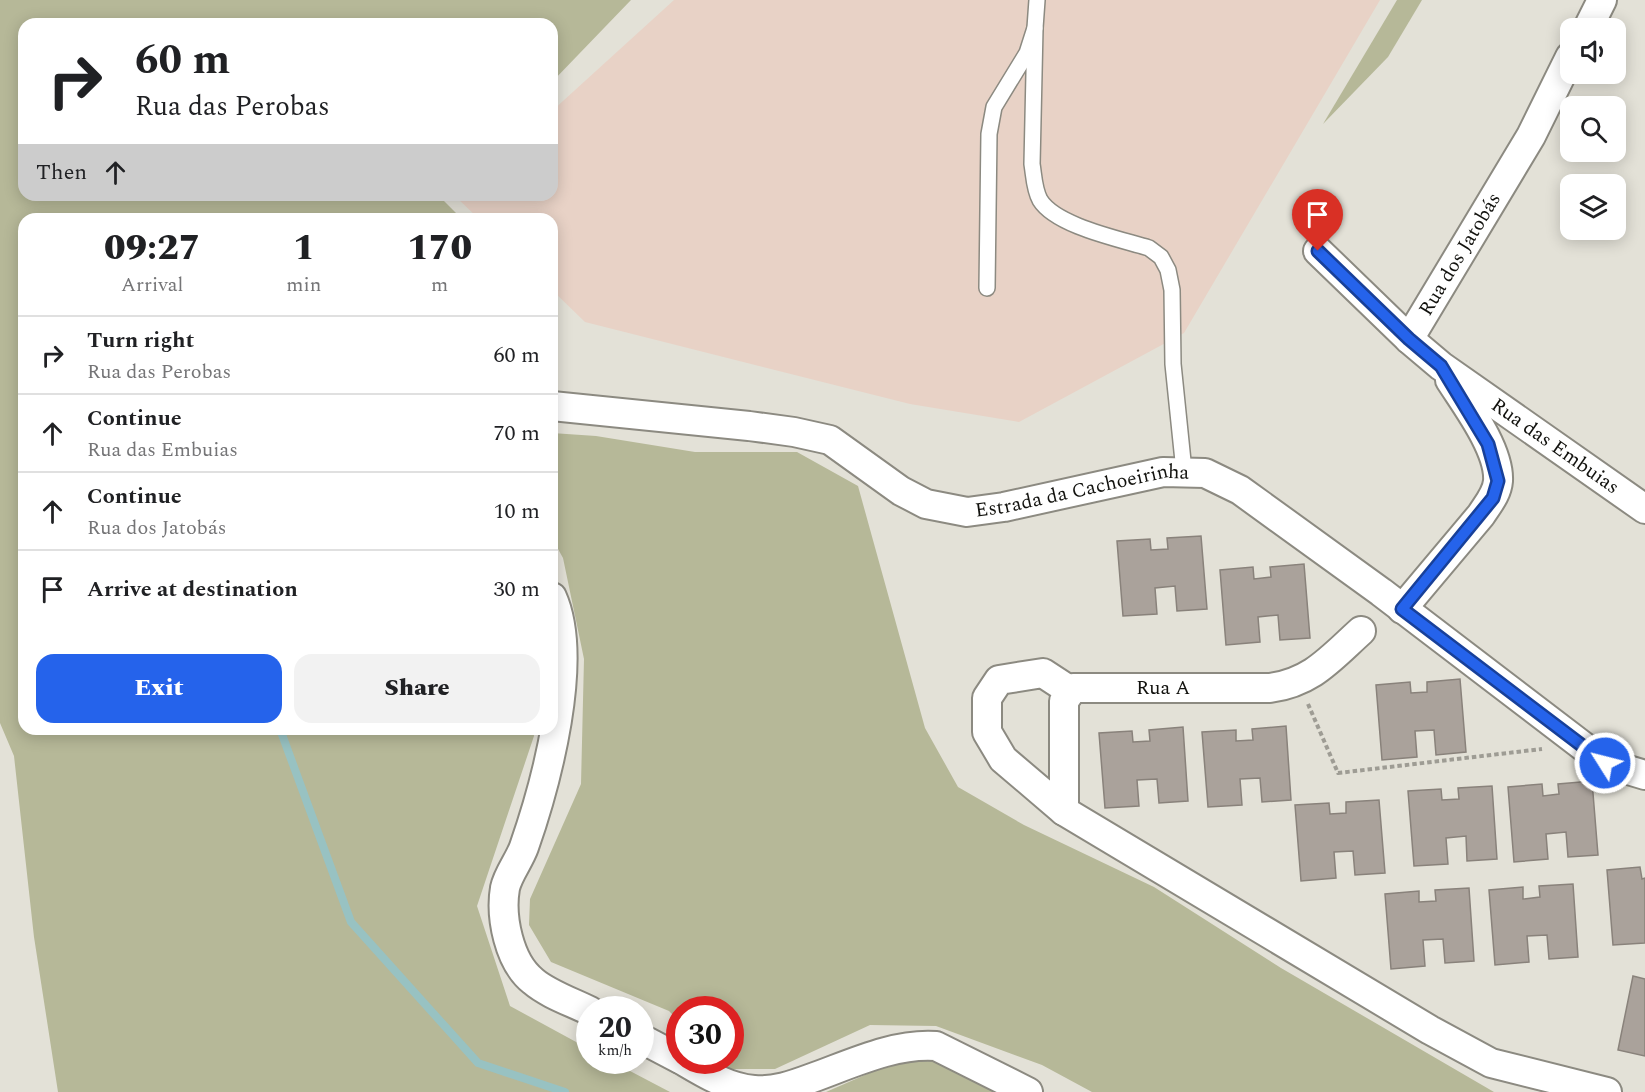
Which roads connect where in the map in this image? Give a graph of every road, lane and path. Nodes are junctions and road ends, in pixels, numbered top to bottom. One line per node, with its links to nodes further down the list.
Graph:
1 (1037, 0): 4 (lane)
2 (1602, 0): 3 (street)
3 (1593, 18)
4 (1035, 28): 7 (lane); 11 (lane)
5 (1560, 77): 8 (street, Rua dos Jatobás)
6 (1318, 251): 8 (street, Rua dos Jatobás)
7 (987, 288)
8 (1409, 339): 9 (street, Rua das Embuias)
9 (1441, 366): 12 (street, Rua das Embuias); 13 (street)
10 (558, 407): 11 (street, Estrada da Cachoeirinha)
11 (1184, 471): 13 (street, Estrada da Cachoeirinha)
12 (1645, 509)
13 (1402, 609): 20 (street, Estrada da Cachoeirinha)
14 (558, 627): 18 (street)
15 (1361, 632): 16 (street, Rua A)
16 (1298, 682): 17 (street, Rua A); 20 (path)
17 (1069, 690): 22 (street); 22 (street)
18 (558, 711)
19 (552, 735): 23 (street)
20 (1578, 744): 21 (street, Estrada da Cachoeirinha)
21 (1645, 775)
22 (1064, 811): 26 (street)
23 (576, 1004)
24 (707, 1074): 25 (street)
25 (1028, 1092)
26 (1607, 1092)

